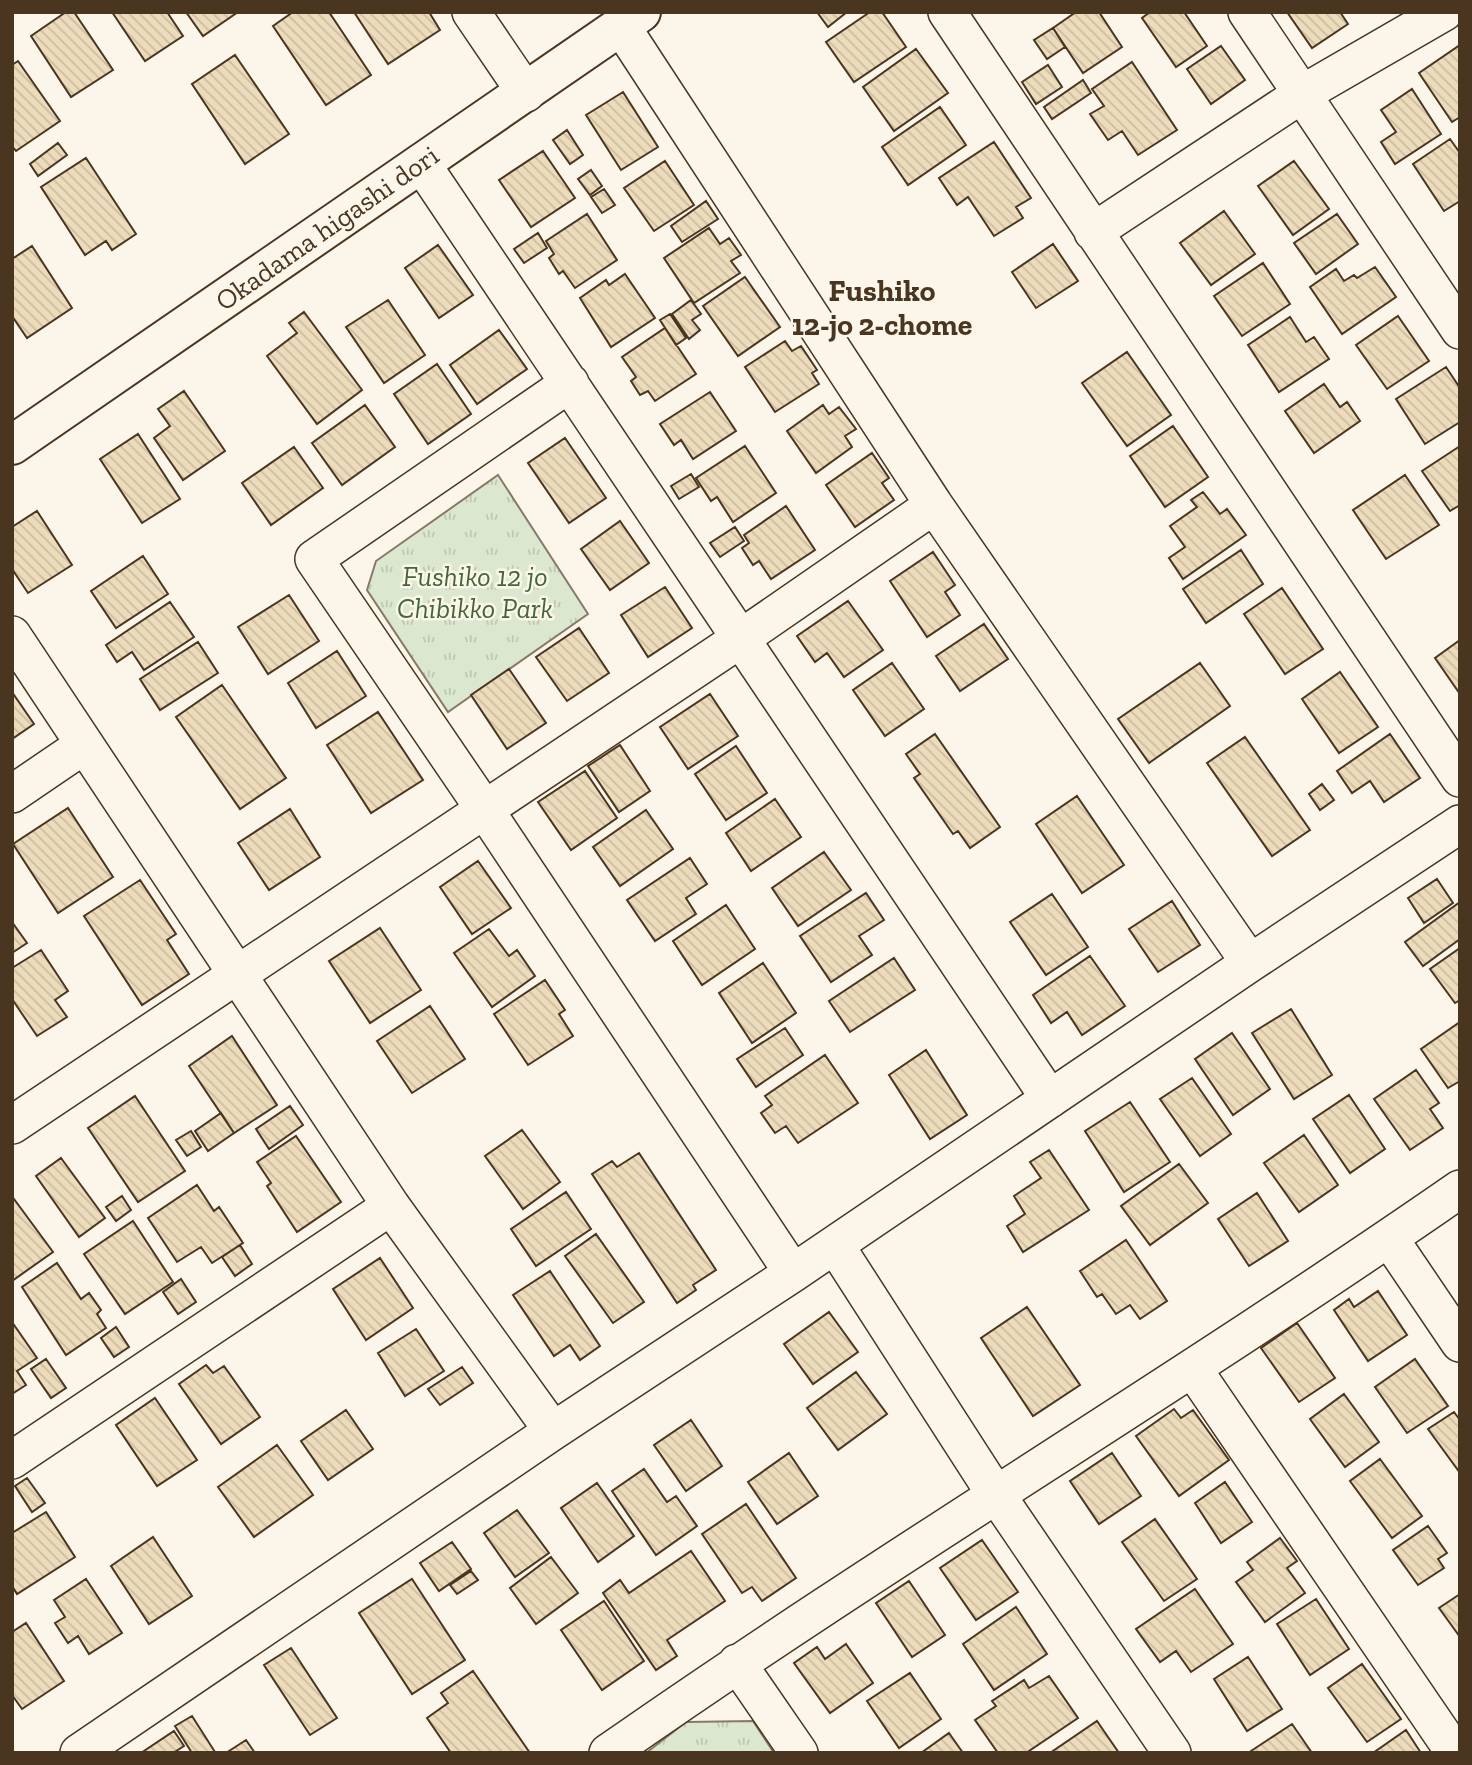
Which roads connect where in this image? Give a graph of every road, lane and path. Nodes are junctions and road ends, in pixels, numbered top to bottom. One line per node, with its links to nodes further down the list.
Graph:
1 (471, 12): 6 (street)
2 (947, 12): 9 (street)
3 (1247, 12): 7 (street)
4 (1444, 12): 7 (street)
5 (631, 19): 6 (street, Okadama higashi dori); 13 (street)
6 (526, 93): 8 (street, Okadama higashi dori)
7 (1302, 94): 9 (street); 10 (street)
8 (421, 163): 11 (street); 12 (street, Okadama higashi dori)
9 (1093, 232): 17 (street)
10 (1460, 330)
11 (570, 383): 15 (street); 19 (street)
12 (12, 445)
13 (934, 505): 15 (street); 21 (street)
14 (12, 635): 16 (street)
15 (740, 639): 19 (street); 23 (street)
16 (84, 745): 18 (street); 22 (street)
17 (1460, 778)
18 (12, 794)
19 (485, 810): 22 (street); 29 (street)
20 (1460, 824): 21 (street)
21 (1250, 963): 23 (street)
22 (239, 975): 24 (street); 26 (street)
23 (1050, 1099): 28 (street)
24 (12, 1125)
25 (1460, 1189): 27 (street)
26 (391, 1206): 32 (street); 33 (street)
27 (1389, 1238): 30 (street); 31 (street)
28 (835, 1245): 29 (street); 34 (street)
29 (793, 1273): 32 (street)
30 (1460, 1343)
31 (1193, 1369): 34 (street); 40 (street)
32 (553, 1431): 36 (street)
33 (12, 1460)
34 (998, 1496): 35 (street); 39 (street)
35 (737, 1663): 37 (street); 38 (street)
36 (79, 1753)
37 (608, 1753)
38 (799, 1753)
39 (1172, 1753)
40 (1455, 1753)

